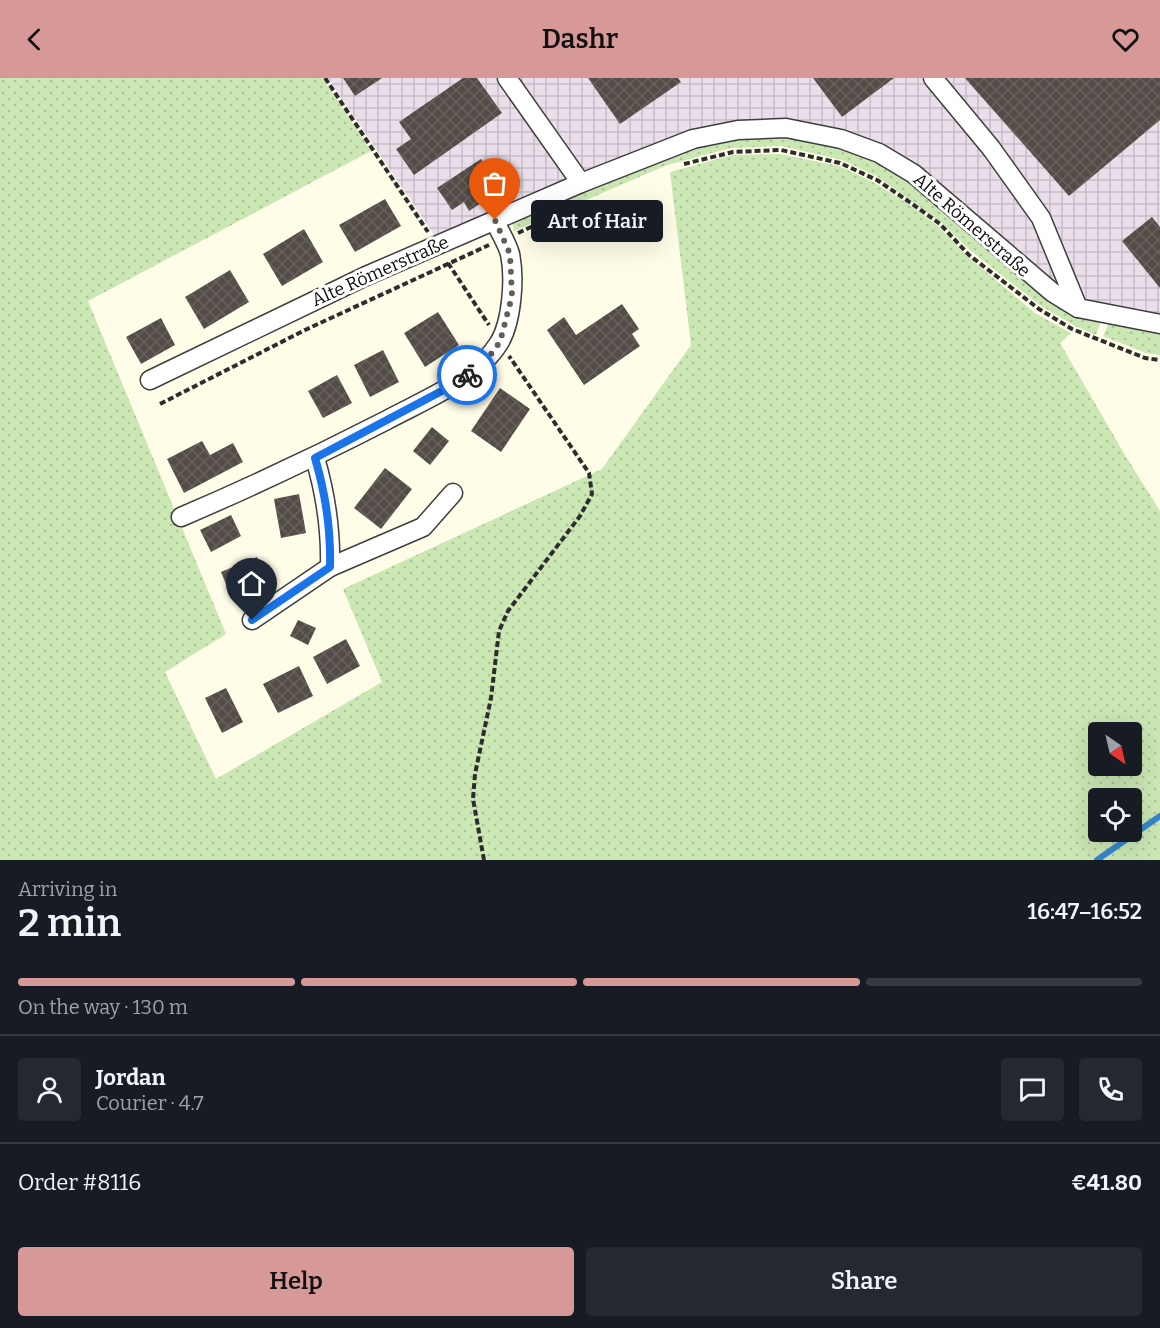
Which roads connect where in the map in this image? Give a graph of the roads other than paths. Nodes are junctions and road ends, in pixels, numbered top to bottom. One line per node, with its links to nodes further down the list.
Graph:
1 (507, 78): 3 (street)
2 (933, 78): 5 (street)
3 (581, 183): 4 (street, Alte Römerstraße); 5 (street, Alte Römerstraße)
4 (495, 220): 7 (street, Alte Römerstraße); 8 (street)
5 (1078, 308): 6 (street, Alte Römerstraße)
6 (1160, 324)
7 (150, 380)
8 (315, 458): 10 (street); 11 (street)
9 (453, 493): 11 (street)
10 (181, 517)
11 (330, 567): 12 (street)
12 (252, 620)

